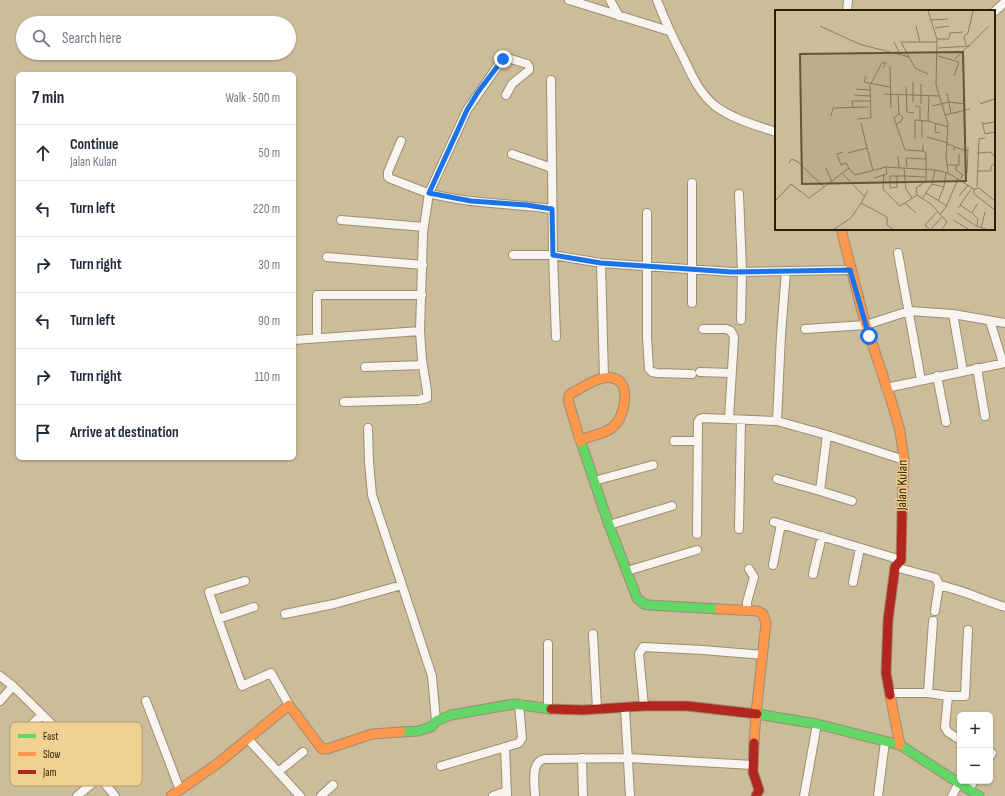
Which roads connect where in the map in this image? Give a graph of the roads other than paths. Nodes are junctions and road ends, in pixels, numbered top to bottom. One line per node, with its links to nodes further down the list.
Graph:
1 (569, 0): 6 (street)
2 (610, 0): 6 (street)
3 (657, 0): 7 (street)
4 (1005, 2): 5 (street)
5 (995, 11)
6 (619, 16): 7 (street)
7 (669, 31): 10 (street)
8 (551, 80): 13 (street)
9 (506, 95): 15 (street)
10 (775, 132)
11 (401, 141): 15 (street)
12 (512, 154): 13 (street)
13 (552, 168): 17 (street)
14 (692, 183): 29 (street)
15 (429, 193): 17 (street); 20 (street)
16 (739, 194): 31 (street)
17 (552, 209): 24 (street)
18 (648, 213): 28 (street)
19 (341, 220): 20 (street)
20 (424, 227): 27 (street)
21 (841, 230): 30 (street, Jalan Kulan)
22 (898, 253): 35 (street)
23 (513, 255): 24 (street)
24 (553, 255): 26 (street); 44 (street)
25 (327, 257): 27 (street)
26 (601, 263): 28 (street); 54 (street)
27 (423, 265): 33 (street)
28 (647, 266): 29 (street); 52 (street)
29 (692, 268): 31 (street); 34 (street)
30 (850, 270): 32 (street); 40 (street, Jalan Kulan)
31 (742, 271): 32 (street); 37 (street)
32 (786, 272): 61 (street)
33 (422, 295): 43 (street); 45 (street)
34 (692, 304)
35 (909, 311): 36 (street); 40 (street); 55 (street)
36 (953, 314): 38 (street); 51 (street)
37 (741, 320)
38 (990, 320): 39 (street); 47 (street)
39 (1005, 323)
40 (866, 325): 42 (street); 56 (street, Jalan Kulan)
41 (703, 328): 52 (street)
42 (806, 329)
43 (420, 331): 45 (street); 48 (street)
44 (556, 337)
45 (317, 338): 46 (street)
46 (296, 340)
47 (1004, 363): 50 (street)
48 (423, 365): 49 (street); 57 (street)
49 (365, 367)
50 (977, 368): 51 (street); 58 (street)
51 (963, 371): 53 (street)
52 (731, 373): 59 (street)
53 (937, 376): 55 (street); 62 (street)
54 (604, 378): 65 (street); 65 (street)
55 (921, 380): 56 (street)
56 (886, 388): 68 (street, Jalan Kulan)
57 (344, 402)
58 (986, 416)
59 (729, 418): 60 (street); 67 (street)
60 (741, 420): 61 (street); 76 (street)
61 (777, 421): 64 (street)
62 (946, 422)
63 (368, 428): 88 (street)
64 (827, 435): 68 (street); 72 (street)
65 (580, 440): 71 (street)
66 (674, 441): 67 (street)
67 (697, 441): 77 (street)
68 (904, 460): 81 (street, Jalan Kulan)
69 (653, 465): 71 (street)
70 (777, 479): 72 (street)
71 (594, 481): 75 (street)
72 (820, 491): 73 (street)
73 (852, 501)
74 (672, 506): 75 (street)
75 (609, 525): 84 (street)
76 (739, 530)
77 (697, 534)
78 (822, 536): 79 (street); 82 (street); 85 (street)
79 (860, 548): 81 (street); 87 (street)
80 (698, 550): 84 (street)
81 (898, 564): 89 (street); 103 (street, Jalan Kulan)
82 (773, 565)
83 (749, 569): 92 (street)
84 (627, 571): 92 (street)
85 (813, 574)
86 (245, 581): 95 (street)
87 (853, 582)
88 (402, 585): 94 (street); 116 (street)
89 (939, 585): 91 (street); 93 (street)
90 (254, 607): 95 (street)
91 (1005, 607)
92 (747, 610): 100 (street)
93 (935, 611)
94 (285, 614)
95 (218, 619): 110 (street)
96 (933, 622): 104 (street)
97 (968, 630): 105 (street)
98 (593, 634): 111 (street)
99 (548, 644): 113 (street)
100 (763, 655): 109 (street); 114 (street)
101 (0, 676): 102 (street)
102 (13, 686): 106 (street); 115 (street)
103 (889, 693): 104 (street); 123 (street, Jalan Kulan)
104 (928, 693): 105 (street)
105 (948, 696): 120 (street)
106 (0, 701)
107 (146, 701): 137 (street)
108 (519, 704): 113 (street); 116 (street); 124 (street)
109 (644, 706): 112 (street); 114 (street)
110 (285, 708): 116 (street); 121 (street)
111 (598, 708): 112 (street); 113 (street)
112 (625, 708): 127 (street)
113 (548, 709)
114 (756, 713): 119 (street); 128 (street)
115 (42, 715): 117 (street); 118 (street)
116 (436, 721)
117 (34, 722)
118 (49, 722)
119 (817, 724): 122 (street); 149 (street)
120 (957, 738)
121 (248, 739): 130 (street); 137 (street)
122 (885, 742): 123 (street); 150 (street)
123 (900, 745): 131 (street)
124 (505, 747): 129 (street); 138 (street)
125 (303, 752): 130 (street)
126 (582, 758): 127 (street); 145 (street); 146 (street)
127 (628, 758): 128 (street); 147 (street)
128 (753, 765): 148 (street)
129 (441, 766)
130 (278, 772): 142 (street)
131 (957, 782)
132 (958, 784): 151 (street)
133 (333, 785): 143 (street)
134 (972, 785): 152 (street)
135 (89, 786): 139 (street)
136 (107, 786): 140 (street)
137 (180, 790): 141 (street)
138 (507, 794): 144 (street)
139 (77, 796)
140 (115, 796)
141 (170, 796)
142 (300, 796)
143 (321, 796)
144 (493, 796)
145 (535, 796)
146 (583, 796)
147 (630, 796)
148 (756, 796)
149 (804, 796)
150 (878, 796)
151 (952, 796)
152 (979, 796)

